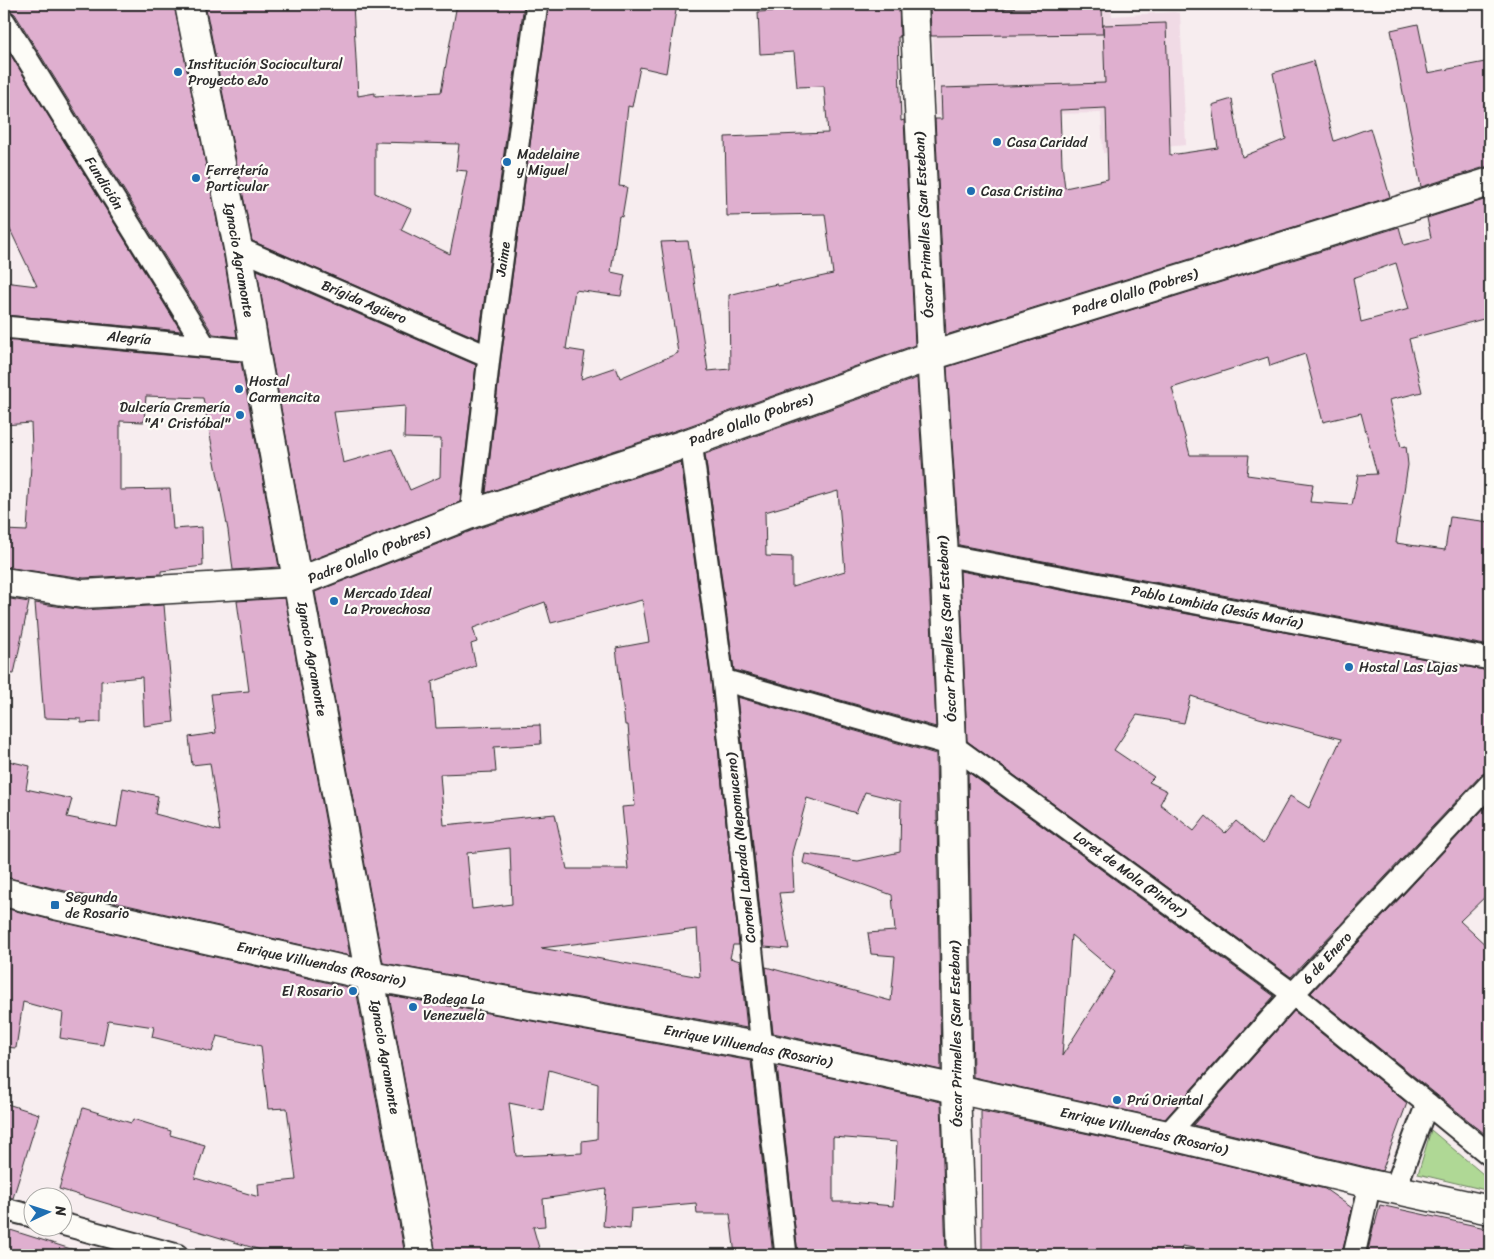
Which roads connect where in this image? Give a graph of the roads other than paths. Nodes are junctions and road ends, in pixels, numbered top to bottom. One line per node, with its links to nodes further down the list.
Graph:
1 (190, 4): 6 (main road, Ignacio Agramonte)
2 (537, 4): 11 (street, Jaime)
3 (914, 4): 10 (main road, Óscar Primelles (San Esteban))
4 (4, 21): 8 (street, Fundición)
5 (1490, 182): 10 (main road, Padre Olallo (Pobres))
6 (238, 248): 9 (main road, Ignacio Agramonte); 11 (street, Brígida Agüero)
7 (4, 326): 8 (street, Alegría)
8 (205, 346): 9 (street, Alegría)
9 (255, 351): 16 (main road, Ignacio Agramonte)
10 (931, 356): 12 (main road, Padre Olallo (Pobres)); 14 (main road, Óscar Primelles (San Esteban))
11 (490, 357): 13 (street, Jaime)
12 (691, 442): 13 (main road, Padre Olallo (Pobres)); 18 (street, Coronel Labrada (Nepomuceno))
13 (472, 514): 16 (main road, Padre Olallo (Pobres))
14 (944, 555): 17 (street, Pablo Lombida (Jesús María)); 19 (main road, Óscar Primelles (San Esteban))
15 (4, 582): 16 (main road, Padre Olallo (Pobres))
16 (298, 582): 22 (main road, Ignacio Agramonte)
17 (1490, 659)
18 (723, 680): 19 (street, Loret de Mola (Pintor)); 24 (street, Coronel Labrada (Nepomuceno))
19 (952, 745): 23 (street, Loret de Mola (Pintor)); 25 (main road, Óscar Primelles (San Esteban))
20 (1490, 784): 23 (street, 6 de Enero)
21 (4, 892): 22 (main road, Enrique Villuendas (Rosario))
22 (370, 976): 24 (main road, Enrique Villuendas (Rosario)); 35 (main road, Ignacio Agramonte)
23 (1293, 994): 26 (street, Loret de Mola (Pintor)); 27 (street, 6 de Enero)
24 (762, 1048): 25 (main road, Enrique Villuendas (Rosario)); 36 (street, Coronel Labrada (Nepomuceno))
25 (956, 1089): 27 (main road, Enrique Villuendas (Rosario)); 37 (main road, Óscar Primelles (San Esteban))
26 (1428, 1104): 28 (street, Loret de Mola (Pintor)); 29 (street)
27 (1167, 1135): 29 (main road, Enrique Villuendas (Rosario))
28 (1490, 1155)
29 (1383, 1187): 31 (main road, Enrique Villuendas (Rosario)); 38 (street)
30 (4, 1209): 32 (street)
31 (1490, 1210)
32 (22, 1214)
33 (72, 1227): 34 (street)
34 (177, 1255)
35 (422, 1255)
36 (786, 1255)
37 (962, 1255)
38 (1354, 1255)

